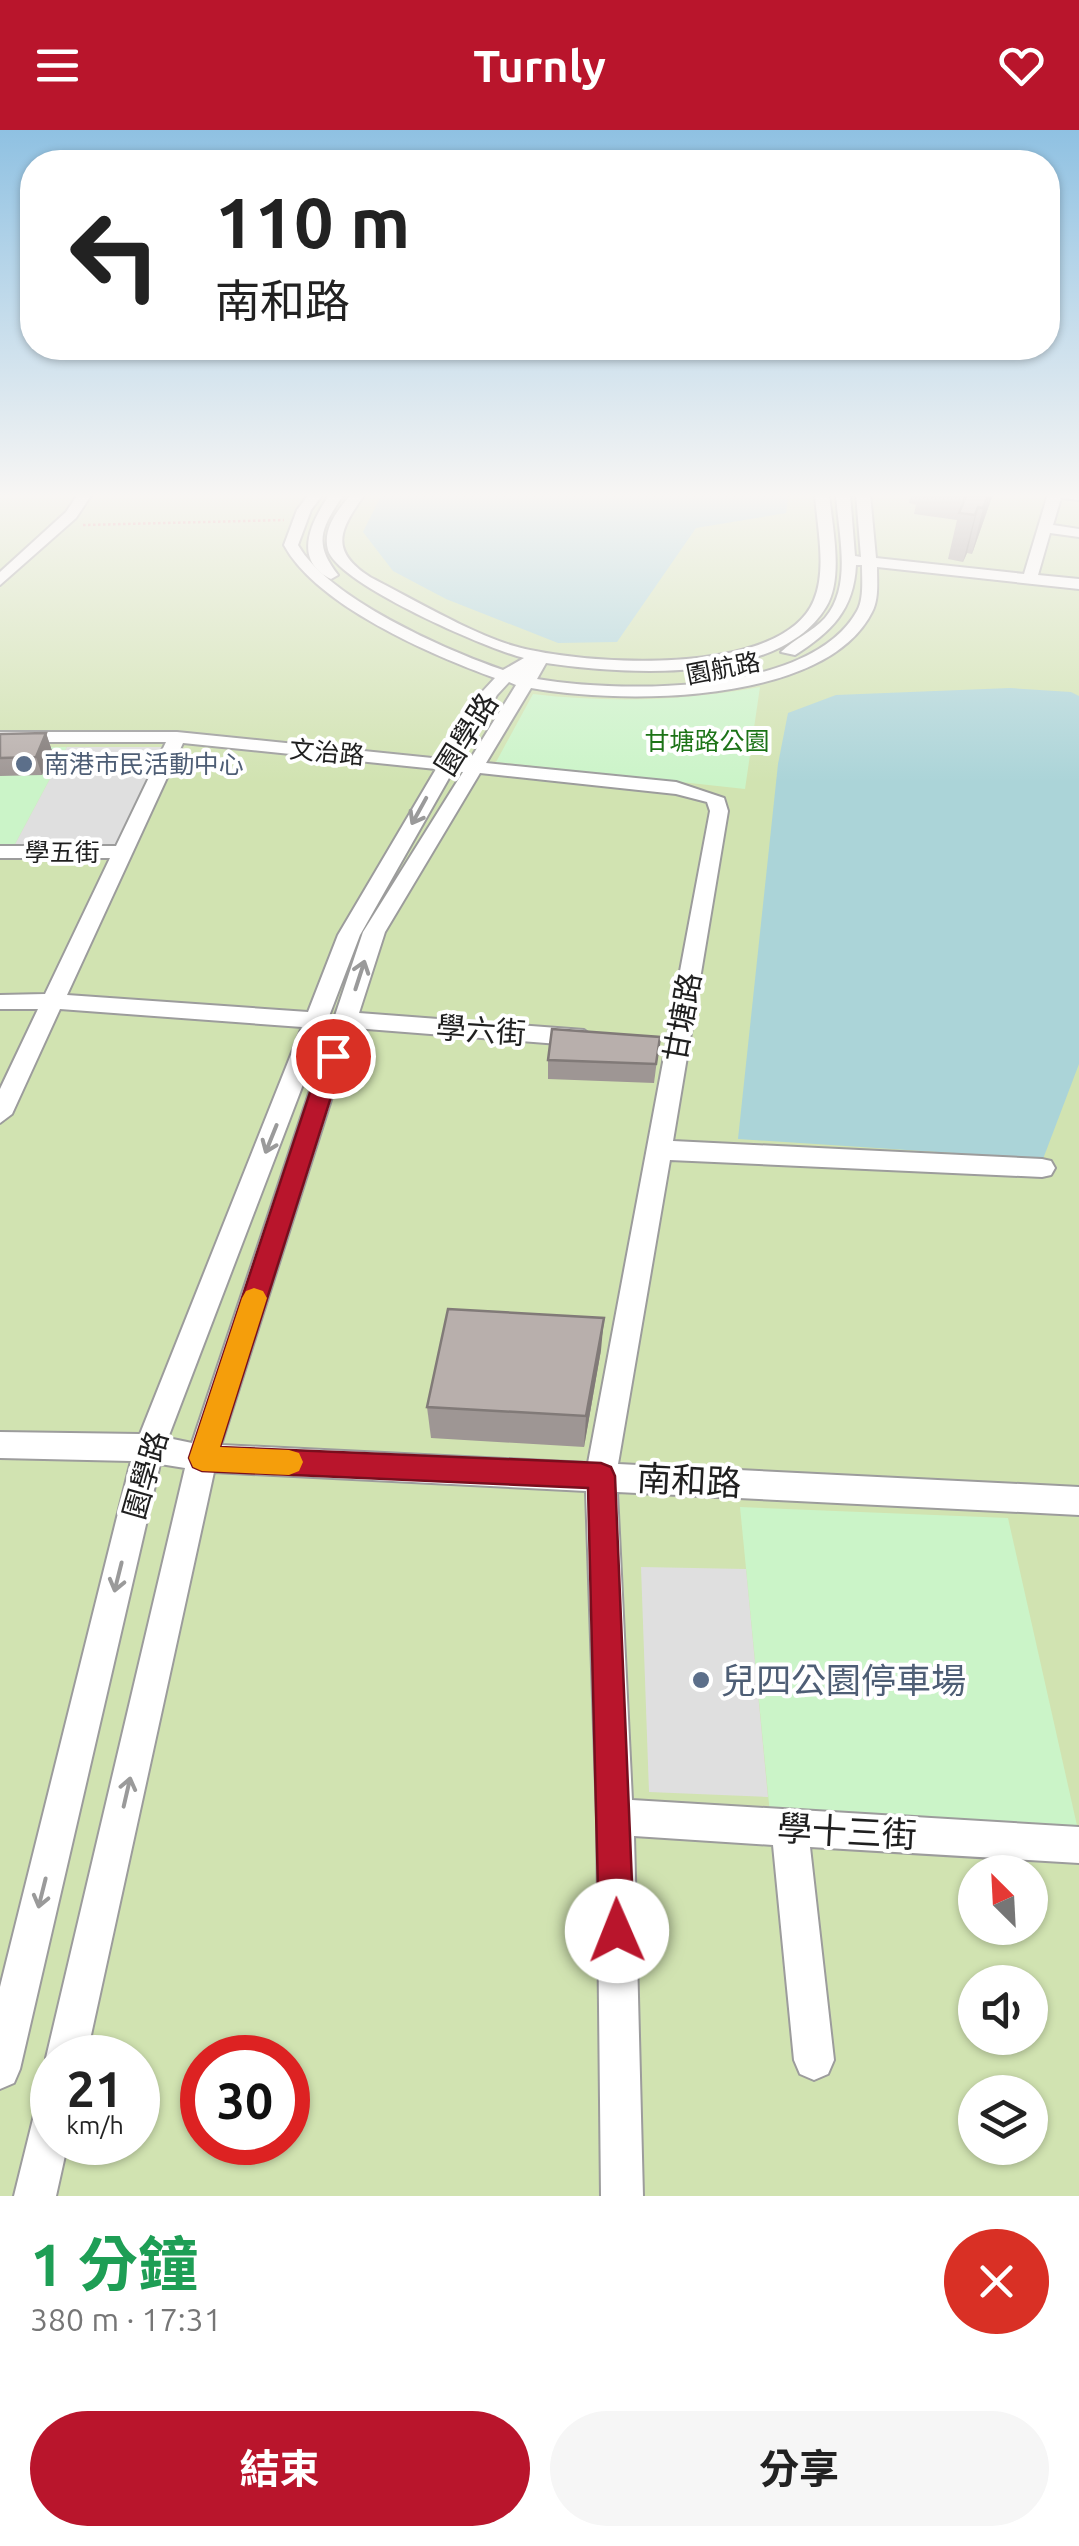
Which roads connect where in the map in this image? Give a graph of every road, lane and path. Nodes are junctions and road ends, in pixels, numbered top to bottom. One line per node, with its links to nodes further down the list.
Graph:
1 (332, 590): 7 (street)
2 (359, 590): 7 (street)
3 (387, 590): 7 (street)
4 (824, 590): 7 (street)
5 (846, 590): 7 (street, 園航路)
6 (869, 590): 7 (street)
7 (524, 671): 10 (street, 園學路)
8 (0, 737): 9 (street, 文治路)
9 (177, 737): 10 (street, 文治路); 12 (street)
10 (460, 764): 15 (street, 園學路); 18 (street, 甘塘路)
11 (0, 852): 12 (street, 學五街)
12 (124, 852): 13 (street)
13 (53, 1001): 14 (street, 學六街); 15 (street, 學六街); 17 (street)
14 (0, 1002)
15 (331, 1020): 16 (street, 學六街); 21 (street, 園學路, one-way to 21); 22 (street, 園學路)
16 (599, 1039)
17 (0, 1114)
18 (658, 1150): 19 (street); 23 (street, 甘塘路)
19 (1042, 1168)
20 (0, 1445): 21 (street, 南和路)
21 (149, 1448): 22 (street, 南和路); 30 (street, 園學路, one-way to 30)
22 (202, 1458): 23 (street, 南和路); 28 (street, 園學路, one-way to 22)
23 (601, 1476): 24 (street, 南和路); 25 (street, 甘塘路)
24 (1079, 1500)
25 (614, 1817): 26 (street, 學十三街); 33 (street, 甘塘路)
26 (790, 1828): 27 (street, 學十三街); 29 (street)
27 (1079, 1845)
28 (71, 2035)
29 (814, 2060)
30 (0, 2068)
31 (42, 2165): 32 (street)
32 (35, 2196)
33 (622, 2196)

